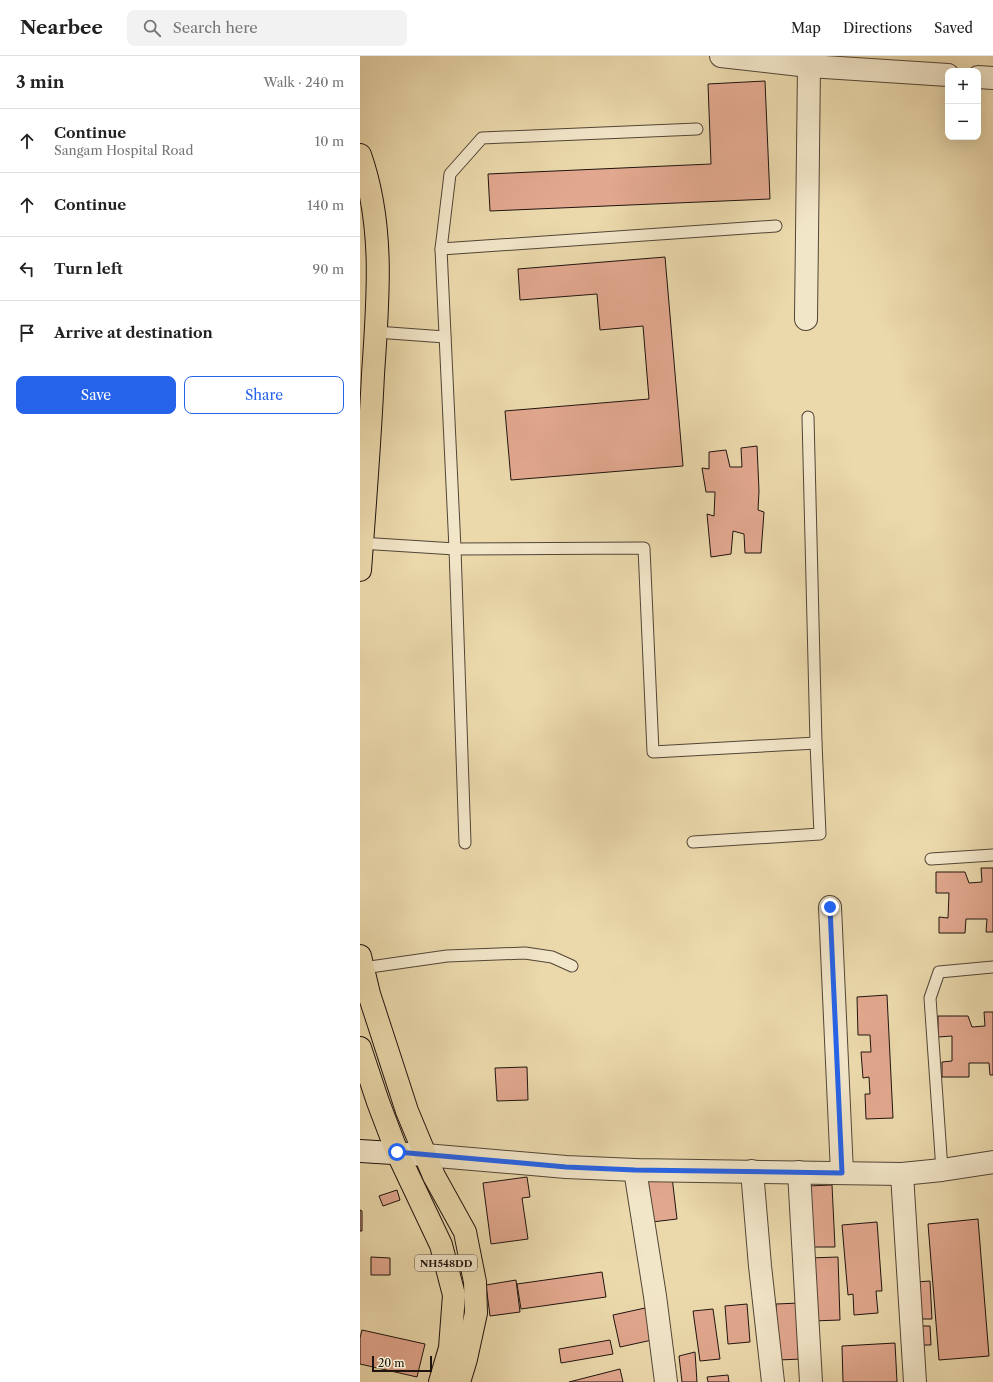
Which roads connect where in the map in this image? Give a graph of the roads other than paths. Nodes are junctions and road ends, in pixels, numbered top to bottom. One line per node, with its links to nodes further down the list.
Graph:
1 (721, 56): 2 (street)
2 (809, 66): 3 (street); 10 (street)
3 (945, 75)
4 (981, 77): 5 (street)
5 (993, 78)
6 (697, 129): 9 (lane)
7 (361, 162): 11 (highway)
8 (776, 226): 9 (lane)
9 (441, 249): 12 (lane)
10 (806, 319)
11 (376, 332): 12 (lane); 14 (highway)
12 (445, 337): 15 (lane)
13 (808, 417): 17 (lane)
14 (361, 544): 15 (lane); 16 (highway)
15 (455, 549): 17 (lane); 19 (lane)
16 (360, 570)
17 (816, 743): 18 (lane)
18 (693, 842)
19 (466, 843)
20 (993, 856): 21 (lane)
21 (931, 859)
22 (830, 907): 35 (street)
23 (362, 962): 24 (lane); 29 (highway, NH548DD)
24 (572, 966)
25 (993, 967): 32 (lane)
26 (360, 1048): 28 (highway, NH548DD)
27 (360, 1151): 28 (street)
28 (397, 1152): 29 (street); 37 (highway, NH548DD)
29 (425, 1155): 31 (street); 38 (highway, NH548DD)
30 (993, 1162): 32 (street)
31 (635, 1170): 33 (street); 39 (street)
32 (942, 1170): 36 (street)
33 (752, 1171): 34 (street); 40 (street)
34 (799, 1172): 35 (street); 41 (street)
35 (842, 1173): 36 (street)
36 (902, 1174): 42 (street)
37 (440, 1382)
38 (459, 1382)
39 (666, 1382)
40 (773, 1382)
41 (812, 1382)
42 (915, 1382)

